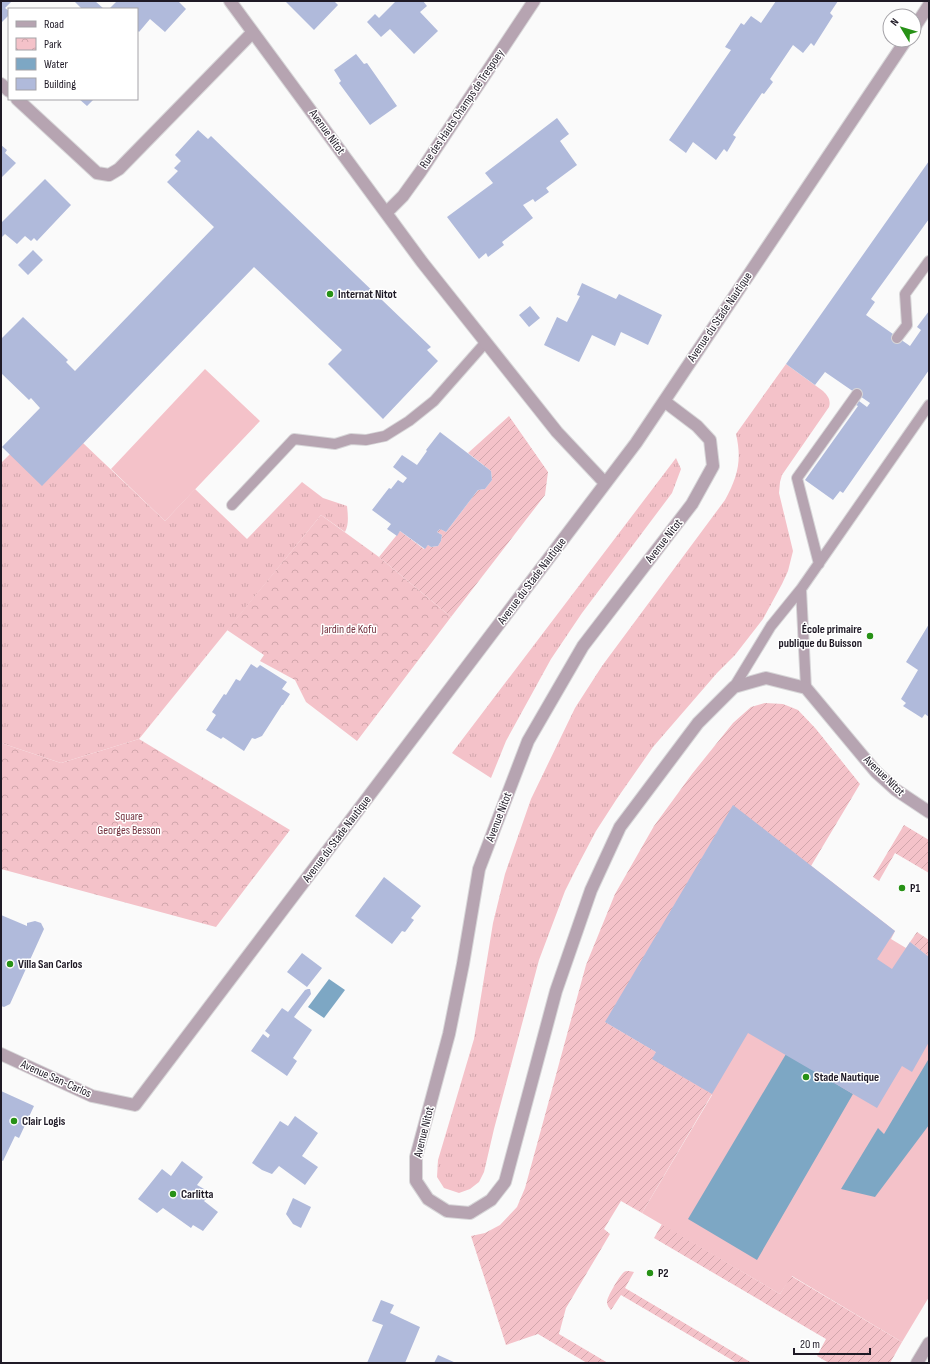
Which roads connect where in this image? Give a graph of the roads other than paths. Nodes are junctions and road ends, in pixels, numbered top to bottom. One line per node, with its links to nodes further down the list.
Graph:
1 (230, 1): 5 (street, Avenue Nitot)
2 (534, 1): 8 (street, Rue des Hauts Champs de Trespoey)
3 (929, 5): 4 (street)
4 (922, 16)
5 (253, 32): 7 (street); 8 (street, Avenue Nitot)
6 (901, 48): 13 (street, Avenue du Stade Nautique)
7 (18, 100)
8 (386, 213): 11 (street, Avenue Nitot)
9 (929, 261): 10 (lane)
10 (897, 338)
11 (486, 342): 15 (street, Avenue Nitot); 16 (lane)
12 (857, 394): 17 (lane)
13 (664, 401): 15 (street, Avenue du Stade Nautique); 19 (street, Avenue Nitot)
14 (929, 404): 17 (lane)
15 (605, 483): 23 (street, Avenue du Stade Nautique)
16 (232, 505)
17 (819, 564): 18 (lane)
18 (801, 589): 19 (lane); 20 (lane)
19 (734, 687): 20 (street, Avenue Nitot)
20 (806, 688): 21 (street, Avenue Nitot)
21 (929, 812)
22 (1, 1054): 23 (street, Avenue San-Carlos)
23 (135, 1105)
24 (929, 1343): 25 (street)
25 (917, 1363)

